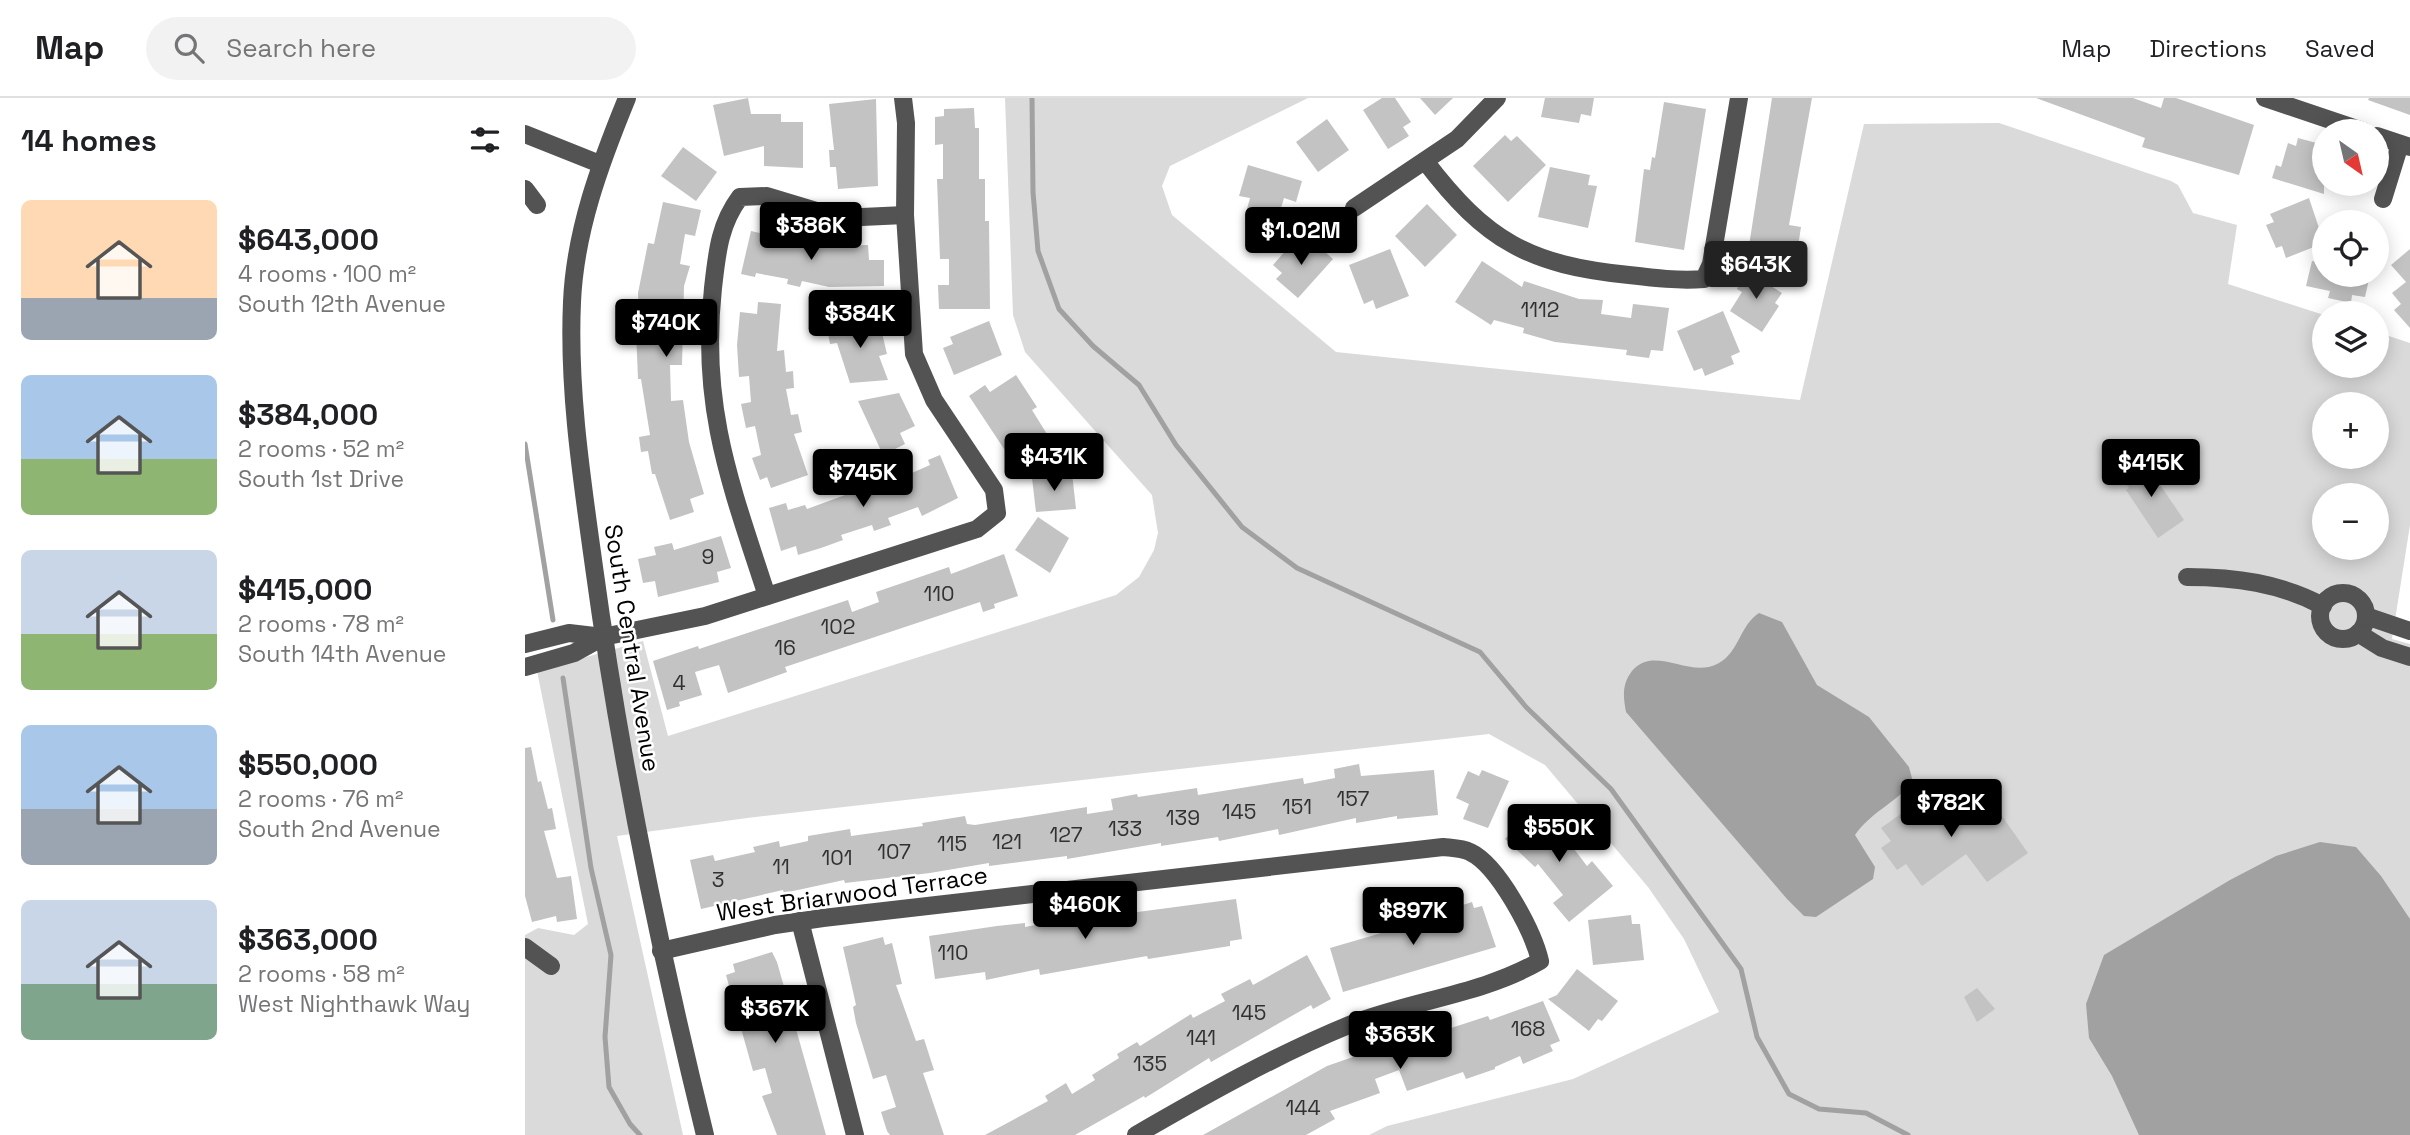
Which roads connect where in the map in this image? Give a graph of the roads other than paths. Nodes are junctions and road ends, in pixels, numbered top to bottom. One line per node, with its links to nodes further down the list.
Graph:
1 (627, 98): 10 (street, South Central Avenue)
2 (903, 98): 15 (street)
3 (1497, 98): 9 (street)
4 (1739, 98): 9 (street)
5 (2265, 98): 6 (street)
6 (2327, 119)
7 (525, 134): 10 (street)
8 (2405, 146): 12 (street)
9 (1425, 161): 14 (street)
10 (600, 164): 22 (street, South Central Avenue)
11 (525, 189): 13 (street)
12 (2383, 200)
13 (537, 205)
14 (1354, 208)
15 (905, 215): 17 (street); 17 (street)
16 (2187, 577): 18 (street)
17 (768, 596): 22 (street)
18 (2323, 606): 19 (street); 21 (street)
19 (2366, 616): 20 (street); 21 (street)
20 (2410, 631)
21 (2358, 633): 24 (street)
22 (603, 637): 23 (street); 25 (street); 28 (street, South Central Avenue)
23 (525, 644)
24 (2410, 657)
25 (525, 667)
26 (800, 921): 28 (street, West Briarwood Terrace); 31 (street); 32 (street, West Briarwood Terrace)
27 (525, 947): 29 (street)
28 (661, 951): 30 (street, South Central Avenue)
29 (551, 966)
30 (705, 1135)
31 (855, 1135)
32 (1136, 1135)

